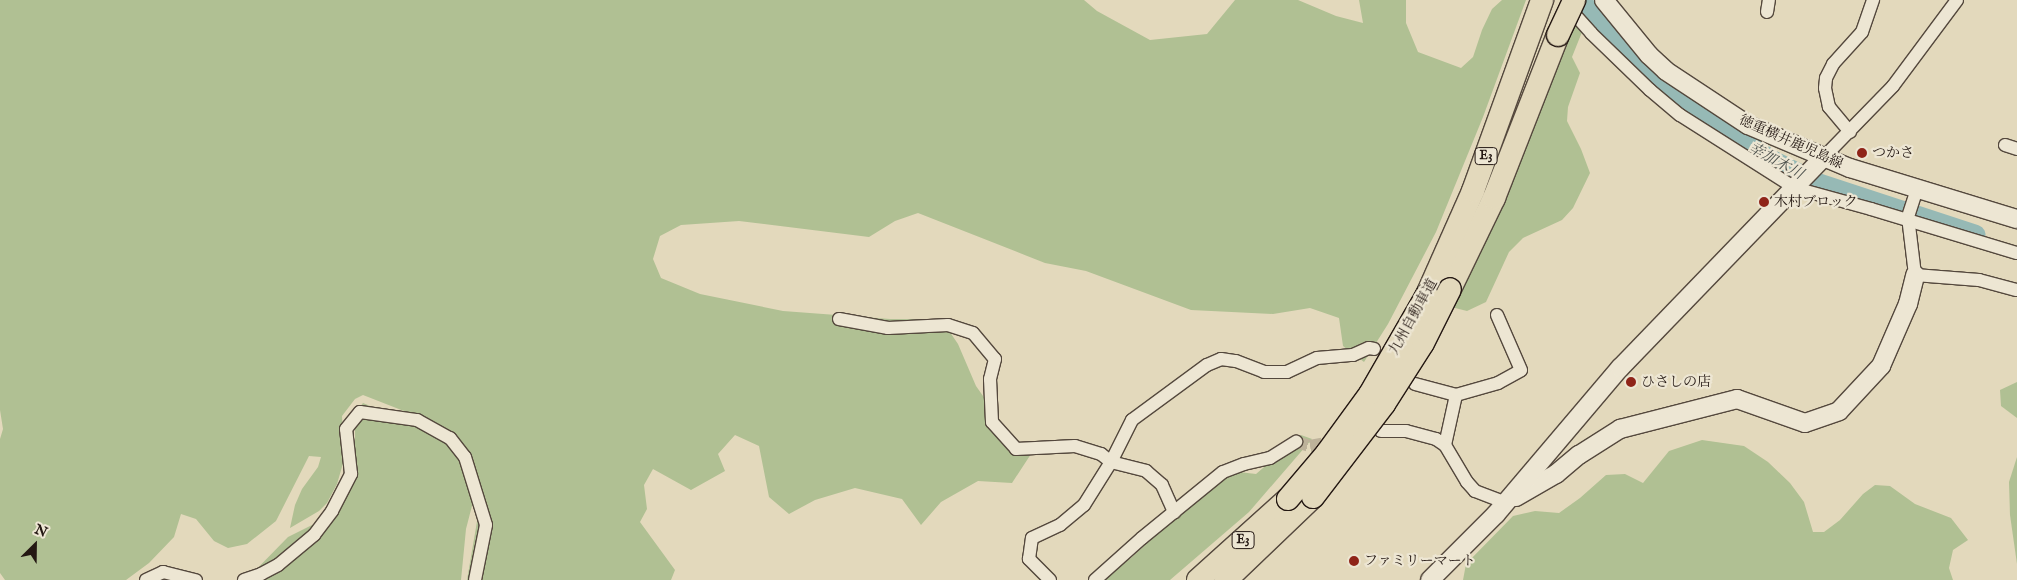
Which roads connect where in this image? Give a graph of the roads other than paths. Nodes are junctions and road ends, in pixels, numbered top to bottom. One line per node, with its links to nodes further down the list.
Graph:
1 (1562, 0): 9 (street)
2 (1574, 0): 34 (highway, 九州自動車道 / E3, bridge)
3 (1605, 0): 8 (street, 徳重横井鹿児島線)
4 (1873, 0): 7 (street)
5 (1957, 0): 7 (street)
6 (1540, 7): 33 (highway, 九州自動車道 / E3, bridge)
7 (1850, 132): 8 (street)
8 (1820, 162): 9 (street); 10 (street, 徳重横井鹿児島線)
9 (1798, 185): 11 (street); 25 (street)
10 (1916, 194): 11 (street); 12 (street, 徳重横井鹿児島線)
11 (1908, 219): 13 (street); 14 (street)
12 (2017, 219)
13 (2017, 254)
14 (1916, 275): 15 (street); 25 (street)
15 (2017, 290)
16 (1497, 315): 20 (street)
17 (839, 319): 24 (street)
18 (1374, 349): 24 (street)
19 (1414, 384): 20 (street)
20 (1456, 395): 23 (street)
21 (1380, 432): 23 (street)
22 (1296, 442): 26 (street)
23 (1445, 445): 25 (street)
24 (1111, 462): 26 (street); 31 (street)
25 (1507, 503): 35 (street)
26 (1174, 512): 32 (street)
27 (146, 580): 28 (street)
28 (196, 580)
29 (244, 580): 30 (street)
30 (475, 580)
31 (1050, 580)
32 (1095, 580)
33 (1198, 580)
34 (1226, 580)
35 (1430, 580)

